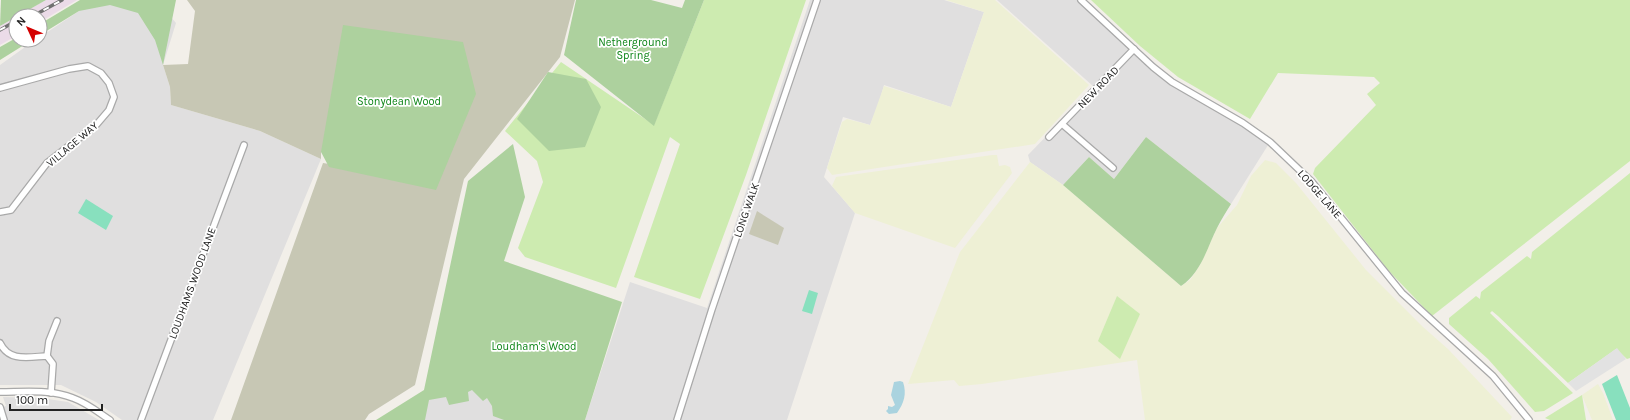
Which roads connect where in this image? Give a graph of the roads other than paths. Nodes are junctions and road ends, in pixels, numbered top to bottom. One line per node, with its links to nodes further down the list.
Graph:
1 (817, 0): 19 (street, LONG WALK)
2 (1081, 0): 3 (street, LODGE LANE)
3 (1134, 49): 5 (street, NEW ROAD); 20 (street, LODGE LANE)
4 (0, 88): 9 (street, VILLAGE WAY)
5 (1062, 124): 6 (street, NEW ROAD); 8 (street)
6 (1049, 137)
7 (244, 145): 18 (street, LOUDHAMS WOOD LANE)
8 (1113, 168)
9 (0, 212)
10 (57, 321): 12 (street)
11 (0, 343): 12 (street)
12 (47, 356): 14 (street)
13 (0, 392): 14 (street)
14 (51, 392): 17 (street)
15 (0, 407): 16 (street)
16 (4, 420)
17 (110, 420)
18 (141, 420)
19 (677, 420)
20 (1529, 420)

